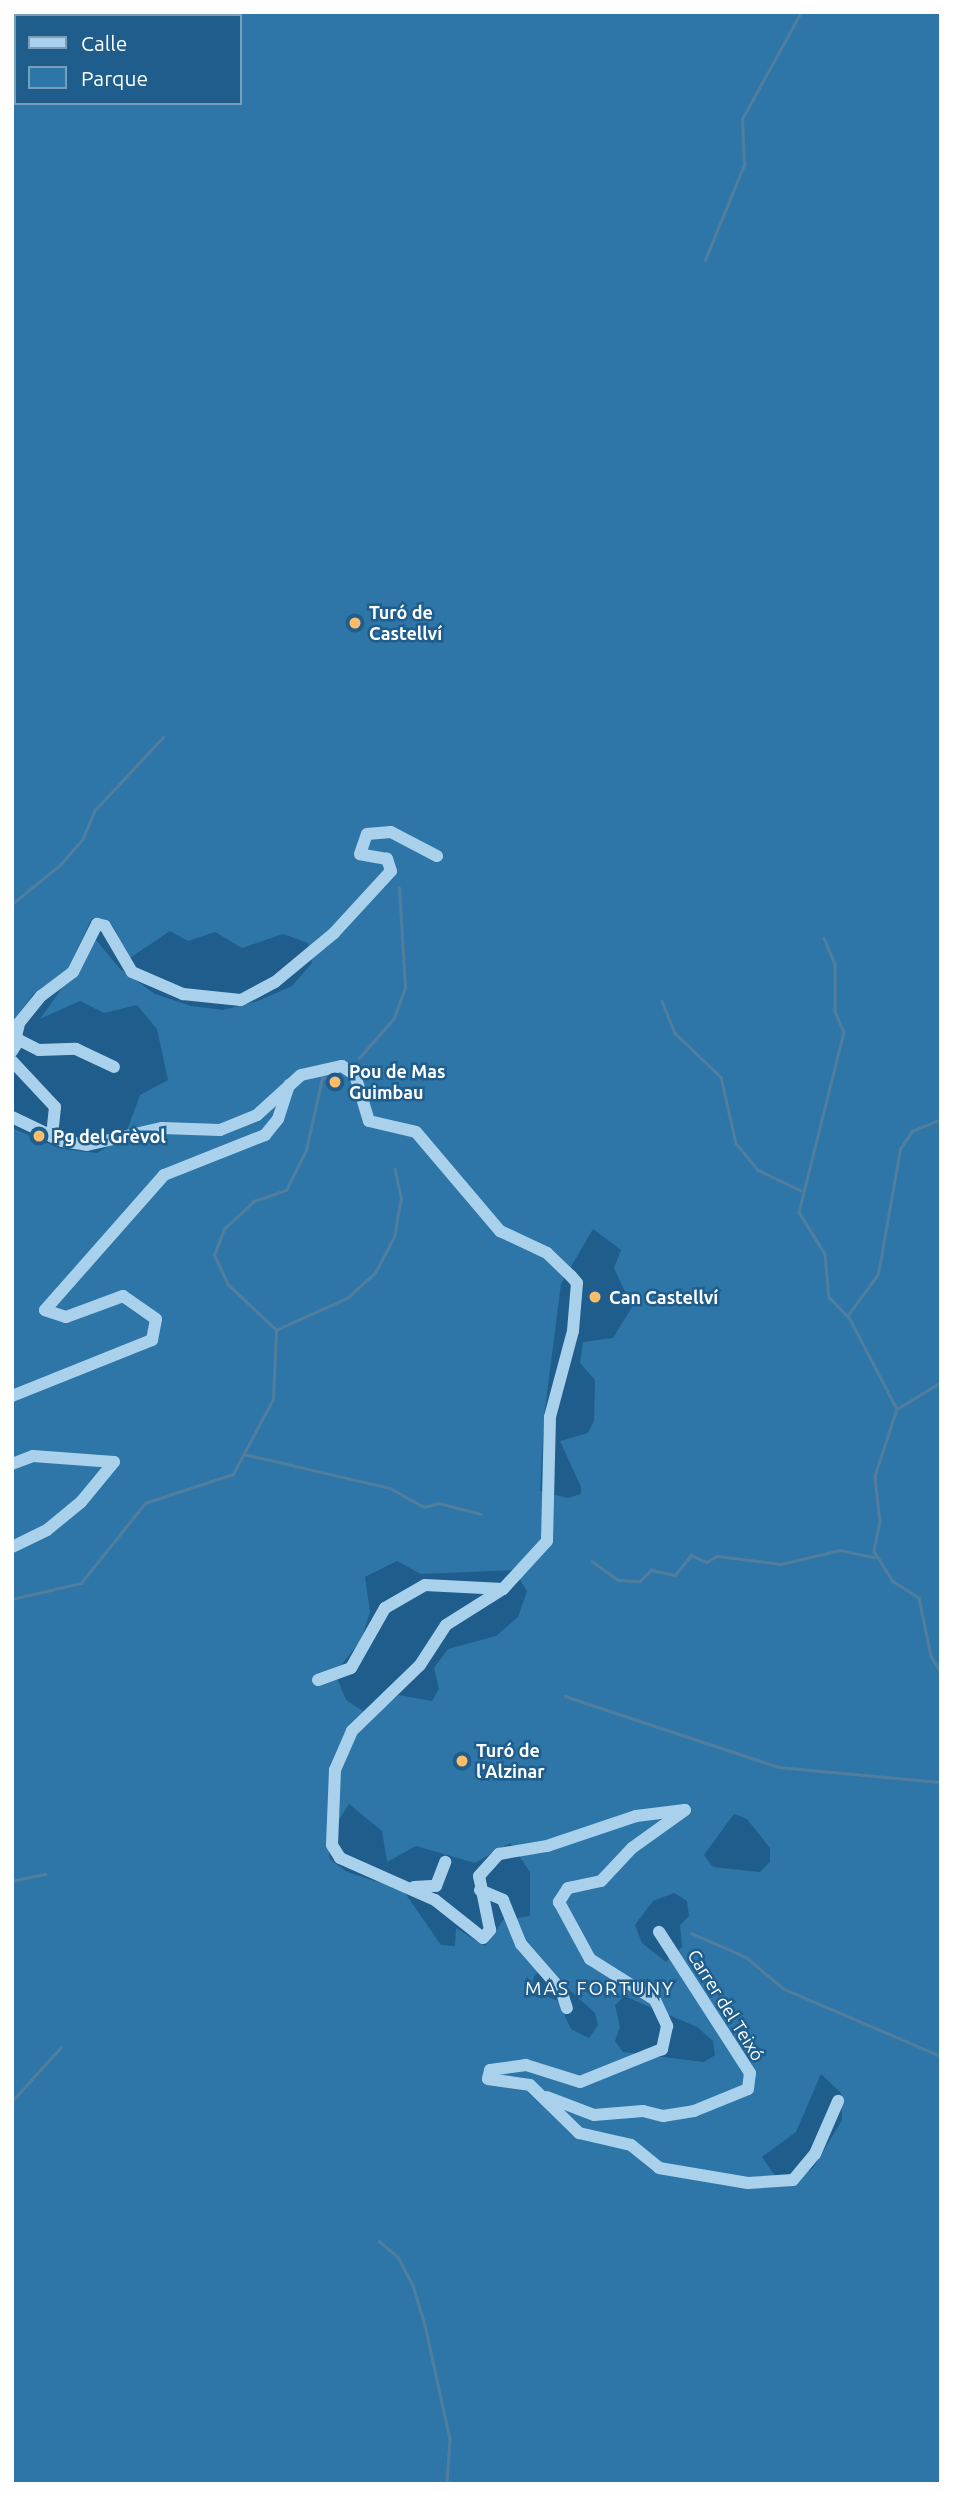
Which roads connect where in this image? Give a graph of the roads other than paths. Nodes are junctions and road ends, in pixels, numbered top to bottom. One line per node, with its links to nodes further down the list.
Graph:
1 (437, 856): 2 (street)
2 (14, 1046): 4 (street)
3 (12, 1061): 7 (street)
4 (114, 1067)
5 (289, 1085): 7 (street); 8 (street); 11 (street)
6 (12, 1117): 7 (street)
7 (52, 1137)
8 (12, 1396)
9 (12, 1464): 10 (street)
10 (12, 1547)
11 (503, 1589): 12 (street); 15 (street)
12 (318, 1680)
13 (499, 1854): 16 (street); 17 (street); 20 (street)
14 (445, 1862): 15 (street)
15 (410, 1886): 16 (street)
16 (480, 1890): 17 (street)
17 (496, 1893): 19 (street)
18 (659, 1931): 20 (street, Carrer del Teixó)
19 (567, 2008)
20 (538, 2092): 21 (street)
21 (838, 2101)

